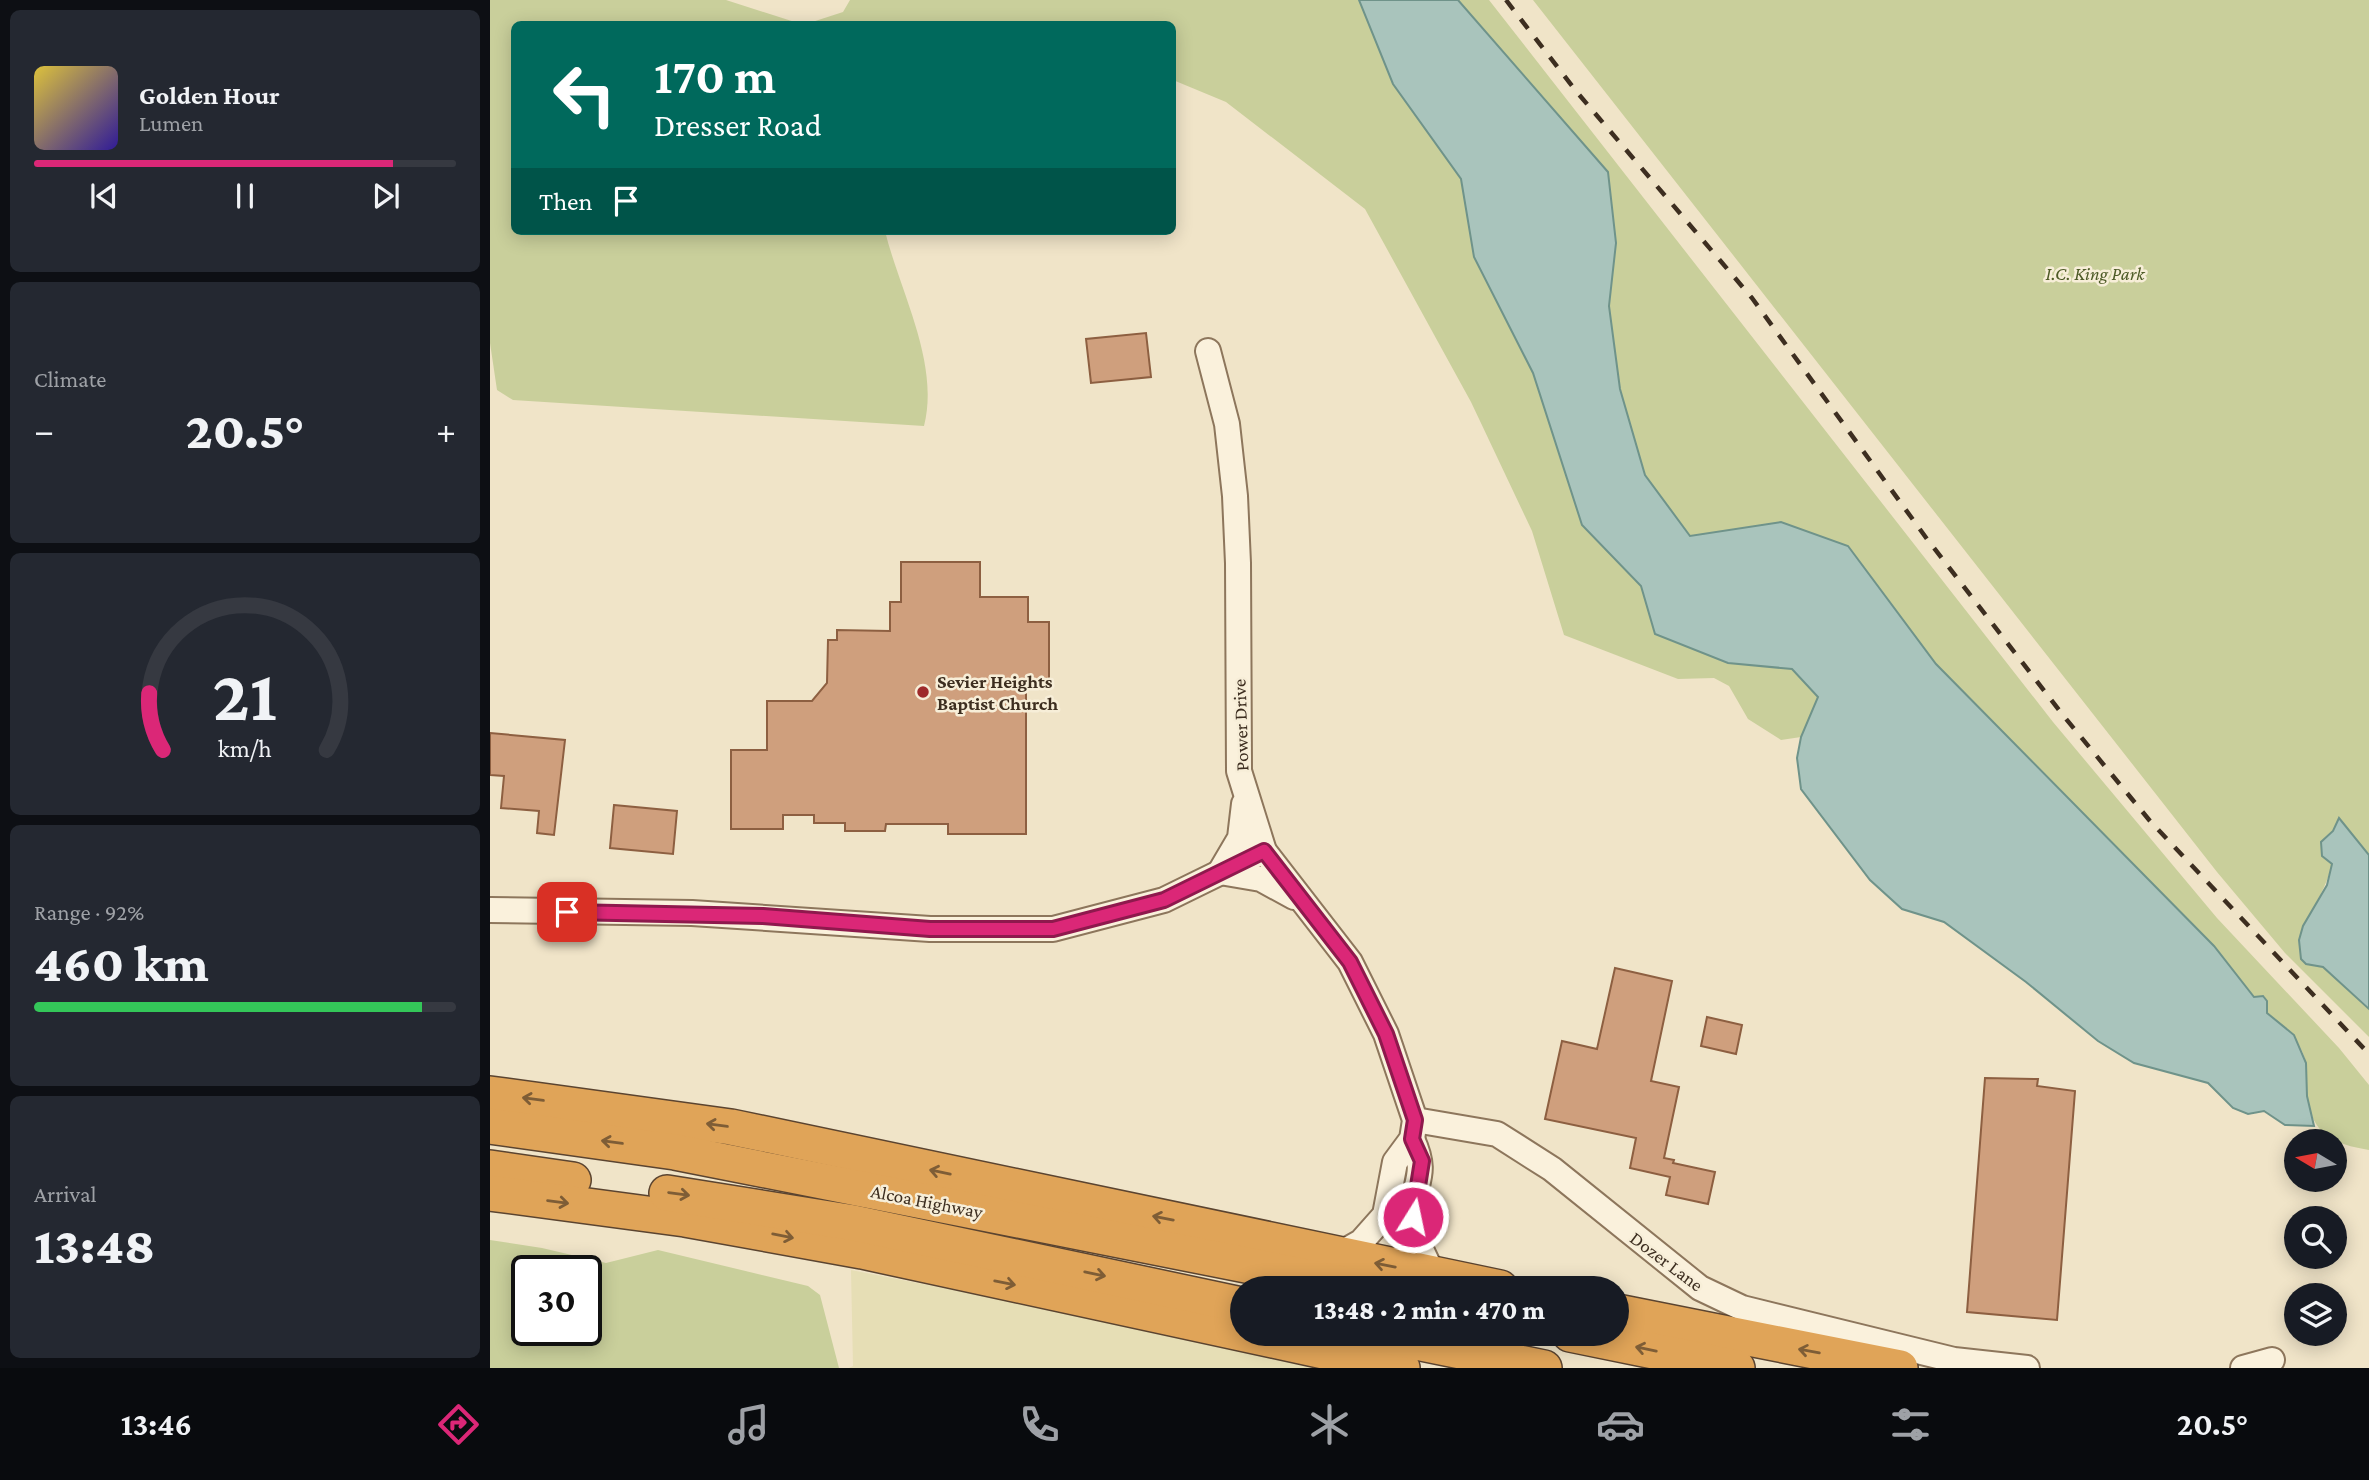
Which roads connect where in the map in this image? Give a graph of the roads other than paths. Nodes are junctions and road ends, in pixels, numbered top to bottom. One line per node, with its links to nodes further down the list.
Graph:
1 (1208, 351): 2 (street, Power Drive)
2 (1243, 786): 3 (street, Power Drive); 4 (street)
3 (1264, 851): 4 (street); 5 (street, Power Drive)
4 (1220, 872): 5 (street); 6 (street)
5 (1300, 901): 9 (street, Power Drive)
6 (492, 912)
7 (490, 1094): 12 (highway, one-way to 7)
8 (490, 1126): 14 (highway, Alcoa Highway, one-way to 8)
9 (1414, 1130): 12 (street); 13 (street, Power Drive); 25 (street, Dozer Lane)
10 (490, 1168): 16 (highway, Alcoa Highway, one-way to 16)
11 (490, 1193): 21 (highway, one-way to 21)
12 (1338, 1255): 13 (highway, one-way to 12)
13 (1433, 1274): 15 (highway)
14 (1301, 1276)
15 (1443, 1276)
16 (1230, 1302)
17 (1629, 1314): 24 (highway, one-way to 17)
18 (1436, 1346): 22 (highway)
19 (1629, 1346): 23 (highway, one-way to 19)
20 (2272, 1360): 26 (street)
21 (1402, 1368)
22 (1544, 1368)
23 (1737, 1368)
24 (1900, 1368)
25 (2026, 1368)
26 (2242, 1368)

